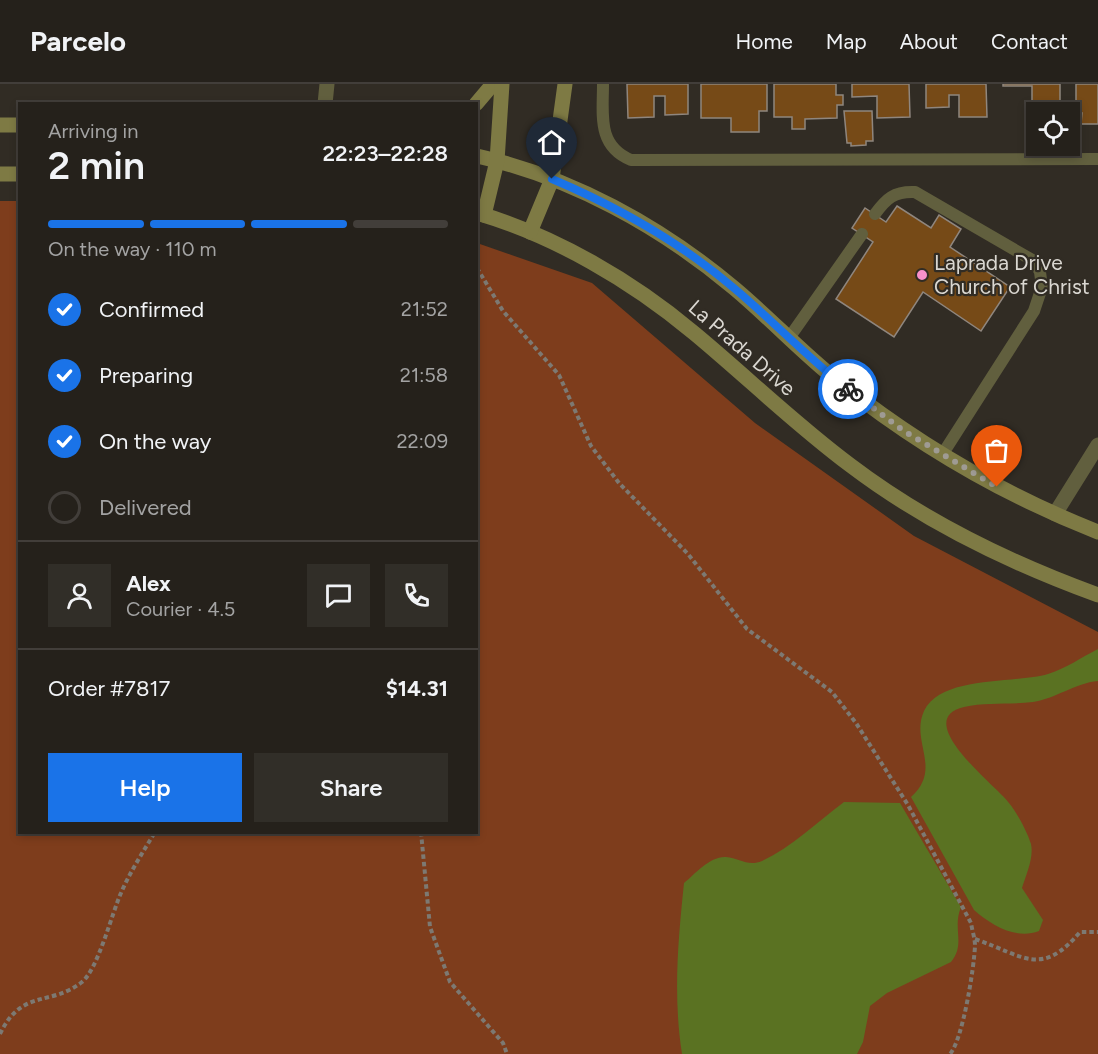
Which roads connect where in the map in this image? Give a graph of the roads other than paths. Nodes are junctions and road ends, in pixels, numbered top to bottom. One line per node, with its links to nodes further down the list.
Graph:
1 (327, 84): 6 (street)
2 (493, 84): 7 (main road)
3 (502, 84): 12 (main road)
4 (565, 84): 15 (main road)
5 (603, 84): 11 (lane)
6 (325, 102)
7 (478, 102)
8 (0, 125): 9 (main road)
9 (18, 125)
10 (478, 156): 12 (main road, La Prada Drive)
11 (1098, 159)
12 (497, 161): 15 (main road, La Prada Drive); 16 (main road)
13 (0, 174): 14 (main road)
14 (18, 174)
15 (552, 179): 18 (main road); 20 (main road, La Prada Drive)
16 (480, 214): 18 (main road, La Prada Drive)
17 (875, 214): 22 (lane)
18 (530, 232): 25 (main road, La Prada Drive)
19 (862, 234): 20 (lane)
20 (789, 338): 22 (main road, La Prada Drive)
21 (1098, 445): 23 (street)
22 (942, 455): 23 (main road, La Prada Drive)
23 (1055, 514): 24 (main road, La Prada Drive)
24 (1098, 532)
25 (1098, 595)

